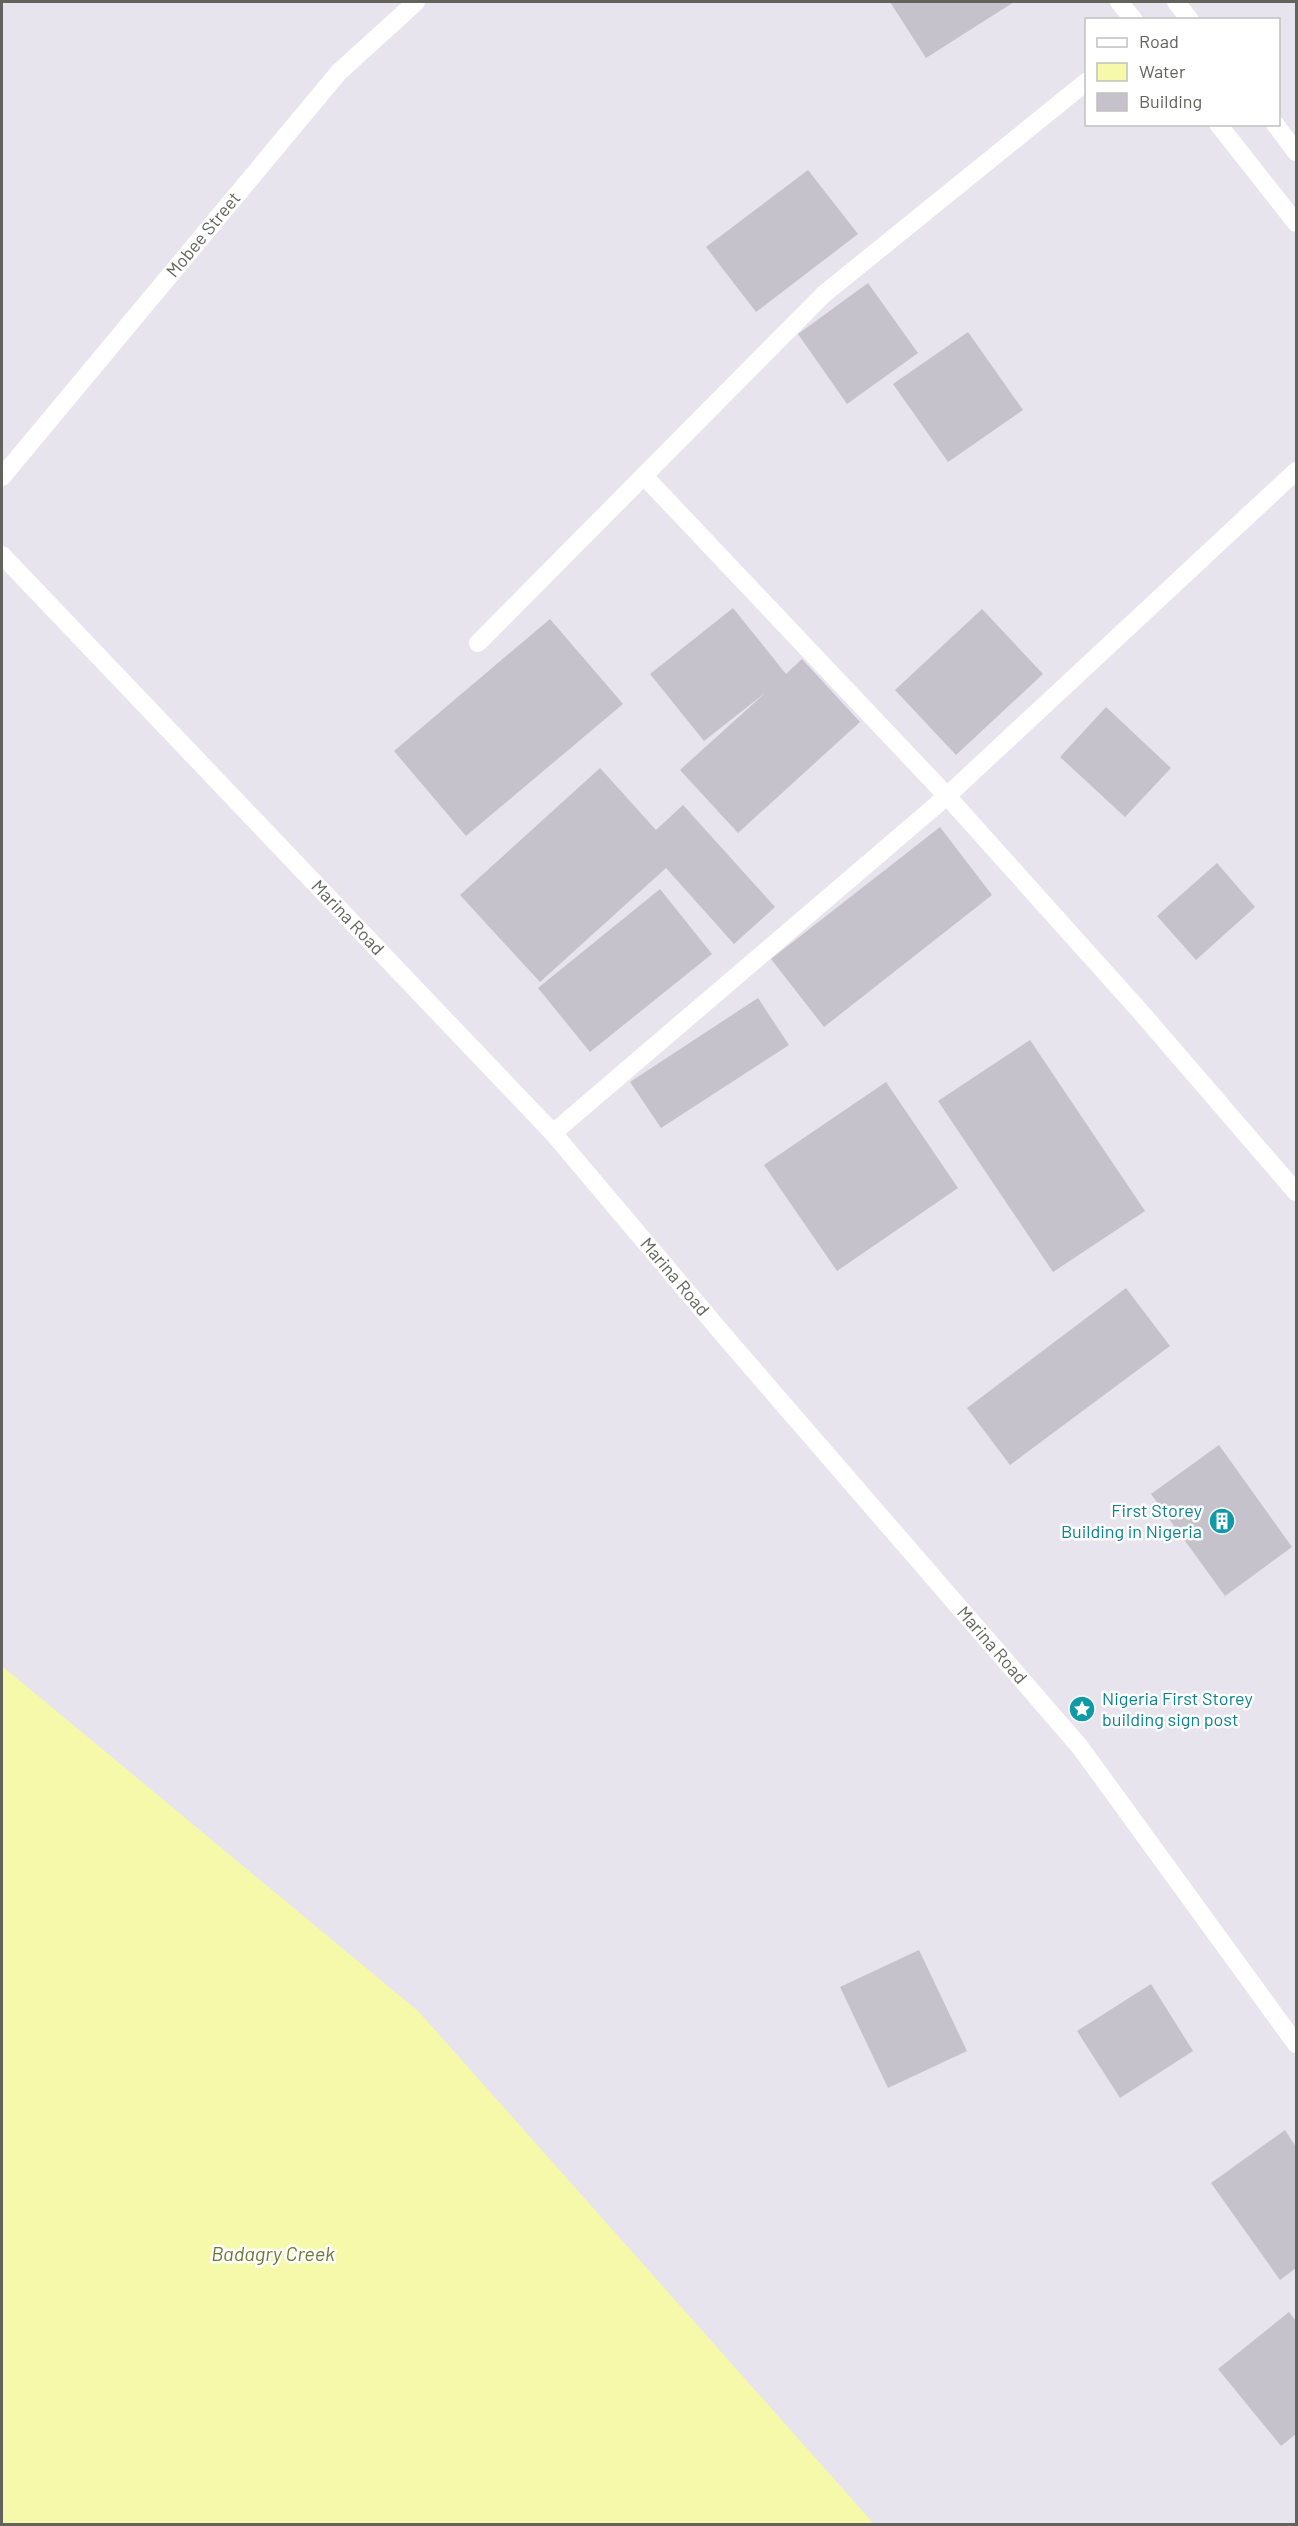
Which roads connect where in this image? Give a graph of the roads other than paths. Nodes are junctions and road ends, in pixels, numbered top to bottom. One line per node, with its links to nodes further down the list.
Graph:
1 (416, 2): 13 (street, Mobee Street)
2 (1119, 2): 4 (street)
3 (1176, 2): 5 (street)
4 (1132, 18)
5 (1188, 18)
6 (1085, 83): 12 (street)
7 (1220, 126): 10 (street)
8 (1276, 126): 9 (street)
9 (1296, 152)
10 (1296, 223)
11 (1296, 471): 16 (street)
12 (644, 476): 15 (street); 16 (street)
13 (2, 477)
14 (2, 555): 17 (street, Marina Road)
15 (478, 643)
16 (946, 796): 17 (street); 18 (street)
17 (553, 1133): 19 (street, Marina Road)
18 (1296, 1192)
19 (1296, 2044)

